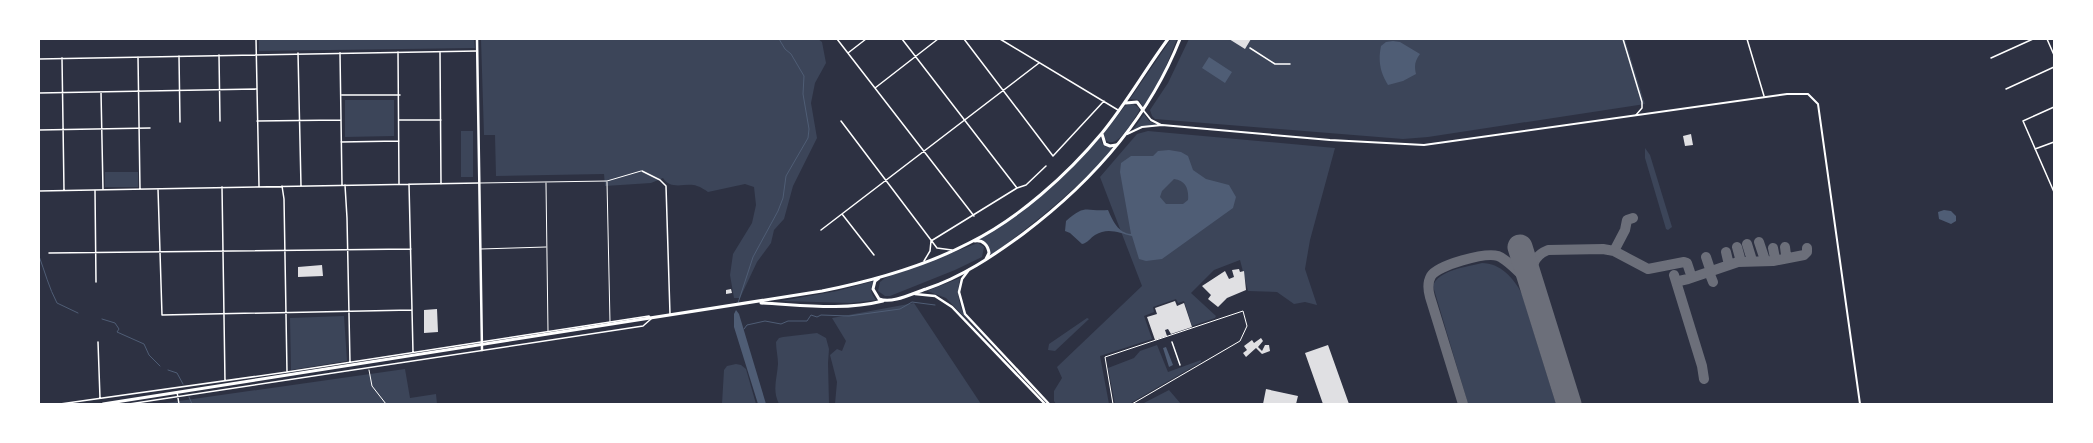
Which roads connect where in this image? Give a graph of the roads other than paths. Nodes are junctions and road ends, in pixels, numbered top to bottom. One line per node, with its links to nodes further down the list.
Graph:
1 (256, 39): 23 (street)
2 (477, 39): 16 (main road)
3 (837, 39): 21 (street)
4 (866, 39): 21 (street)
5 (902, 39): 27 (street)
6 (938, 39): 27 (street)
7 (964, 39): 40 (street)
8 (1000, 39): 31 (street)
9 (1168, 39): 48 (highway)
10 (1180, 39): 51 (highway)
11 (1623, 39): 52 (street)
12 (1747, 39): 46 (street)
13 (2033, 39): 30 (street)
14 (2047, 39): 24 (street)
15 (1250, 48): 32 (street)
16 (477, 51): 18 (street); 81 (main road)
17 (398, 52): 18 (street); 20 (street); 45 (street)
18 (440, 52): 56 (street)
19 (298, 53): 20 (street); 23 (street); 53 (street)
20 (340, 53): 44 (street)
21 (848, 53): 34 (street)
22 (219, 55): 23 (street); 25 (street); 38 (street)
23 (256, 55): 35 (street)
24 (2054, 55)
25 (179, 56): 26 (street); 37 (street)
26 (138, 57): 29 (street); 39 (street)
27 (915, 57): 34 (street); 60 (street)
28 (39, 58): 29 (street)
29 (62, 58): 43 (street)
30 (1991, 58)
31 (1039, 63): 40 (street); 47 (street)
32 (1290, 64)
33 (2054, 67): 36 (street)
34 (875, 88): 75 (street)
35 (256, 89): 38 (street); 58 (street)
36 (2006, 89)
37 (179, 90): 38 (street); 39 (street); 61 (street)
38 (219, 90): 57 (street)
39 (138, 91): 41 (street); 63 (street)
40 (1003, 91): 47 (street); 60 (street)
41 (101, 92): 43 (street); 65 (street)
42 (39, 93): 43 (street)
43 (63, 93): 67 (street)
44 (341, 95): 45 (street); 54 (street)
45 (400, 95): 55 (street)
46 (1765, 97): 52 (street); 156 (street)
47 (1104, 101): 50 (street)
48 (1124, 105): 50 (highway); 51 (highway)
49 (2054, 107): 74 (street)
50 (1119, 110): 68 (highway)
51 (1143, 110): 62 (street); 69 (highway)
52 (1635, 116): 62 (street)
53 (300, 120): 54 (street); 58 (street); 91 (street)
54 (341, 120): 71 (street)
55 (399, 120): 56 (street); 70 (street)
56 (442, 120): 85 (street)
57 (220, 121)
58 (257, 121): 89 (street)
59 (841, 121): 79 (street)
60 (964, 121): 75 (street); 93 (street)
61 (180, 122)
62 (1162, 125): 69 (street)
63 (139, 128): 64 (street); 65 (street); 94 (street)
64 (150, 128)
65 (102, 129): 67 (street); 98 (street)
66 (39, 130): 67 (street)
67 (64, 130): 96 (street)
68 (1103, 132): 73 (highway); 105 (highway)
69 (1126, 135): 73 (highway)
70 (399, 140): 71 (street); 83 (street)
71 (341, 142): 86 (street)
72 (2054, 142): 74 (street)
73 (1119, 143): 117 (highway)
74 (2035, 149): 88 (street)
75 (924, 151): 79 (street); 102 (street)
76 (1046, 166): 93 (street)
77 (642, 171): 78 (lane); 129 (street)
78 (607, 181): 80 (lane); 131 (lane)
79 (885, 181): 101 (street); 104 (street)
80 (546, 182): 81 (lane); 106 (lane)
81 (479, 183): 85 (street); 109 (main road)
82 (2054, 183): 88 (street)
83 (400, 184): 84 (street); 87 (street)
84 (409, 184): 85 (street); 107 (street)
85 (441, 184)
86 (342, 185): 87 (street); 91 (street)
87 (345, 185): 108 (street)
88 (2051, 185): 100 (street)
89 (259, 186): 90 (street); 92 (street)
90 (282, 186): 91 (street); 111 (street)
91 (301, 186)
92 (222, 187): 95 (street); 110 (street)
93 (1017, 188): 102 (street)
94 (140, 189): 95 (street); 98 (street)
95 (158, 189): 113 (street)
96 (64, 190): 97 (street); 99 (street)
97 (95, 190): 98 (street); 114 (street)
98 (103, 190)
99 (39, 191)
100 (2054, 192)
101 (842, 214): 103 (street); 116 (street)
102 (974, 216): 104 (street)
103 (821, 230)
104 (931, 241): 112 (street); 118 (street)
105 (970, 243): 112 (highway); 117 (highway)
106 (547, 247): 109 (lane); 132 (lane)
107 (411, 248): 108 (street); 126 (street)
108 (348, 249): 111 (street); 125 (street)
109 (480, 249): 135 (main road)
110 (223, 250): 111 (street); 113 (street); 128 (street)
111 (284, 250): 127 (street)
112 (954, 250): 118 (highway)
113 (160, 251): 114 (street); 128 (street)
114 (97, 252): 115 (street); 121 (street)
115 (49, 253)
116 (874, 255)
117 (983, 262): 119 (highway)
118 (923, 263): 120 (highway)
119 (970, 269): 122 (highway); 153 (main road)
120 (882, 276): 123 (highway); 124 (highway)
121 (96, 282)
122 (904, 296): 123 (highway); 152 (main road)
123 (889, 300): 124 (highway)
124 (755, 303): 129 (highway)
125 (348, 310): 126 (street); 127 (street); 139 (street)
126 (412, 310): 137 (street)
127 (285, 313): 128 (street); 141 (street)
128 (224, 314): 142 (street)
129 (670, 316): 130 (highway)
130 (652, 319): 131 (highway); 136 (street)
131 (610, 323): 132 (street); 135 (highway)
132 (548, 331): 135 (street)
133 (98, 342): 146 (street)
134 (1172, 342): 140 (street)
135 (482, 343): 136 (main road); 137 (street); 138 (highway)
136 (482, 350): 143 (street)
137 (414, 352): 138 (street)
138 (368, 361): 139 (street); 143 (highway)
139 (350, 362): 141 (street)
140 (1180, 365)
141 (287, 372): 143 (street)
142 (224, 381): 143 (street); 146 (street)
143 (244, 382): 144 (highway); 145 (street)
144 (178, 392): 145 (street); 149 (highway)
145 (178, 397): 150 (street); 151 (street)
146 (100, 398): 147 (street)
147 (74, 403): 148 (street)
148 (60, 404)
149 (103, 404)
150 (129, 404)
151 (179, 404)
152 (1045, 404)
153 (1049, 404)
154 (1113, 404): 155 (lane)
155 (1132, 404)
156 (1860, 404)

